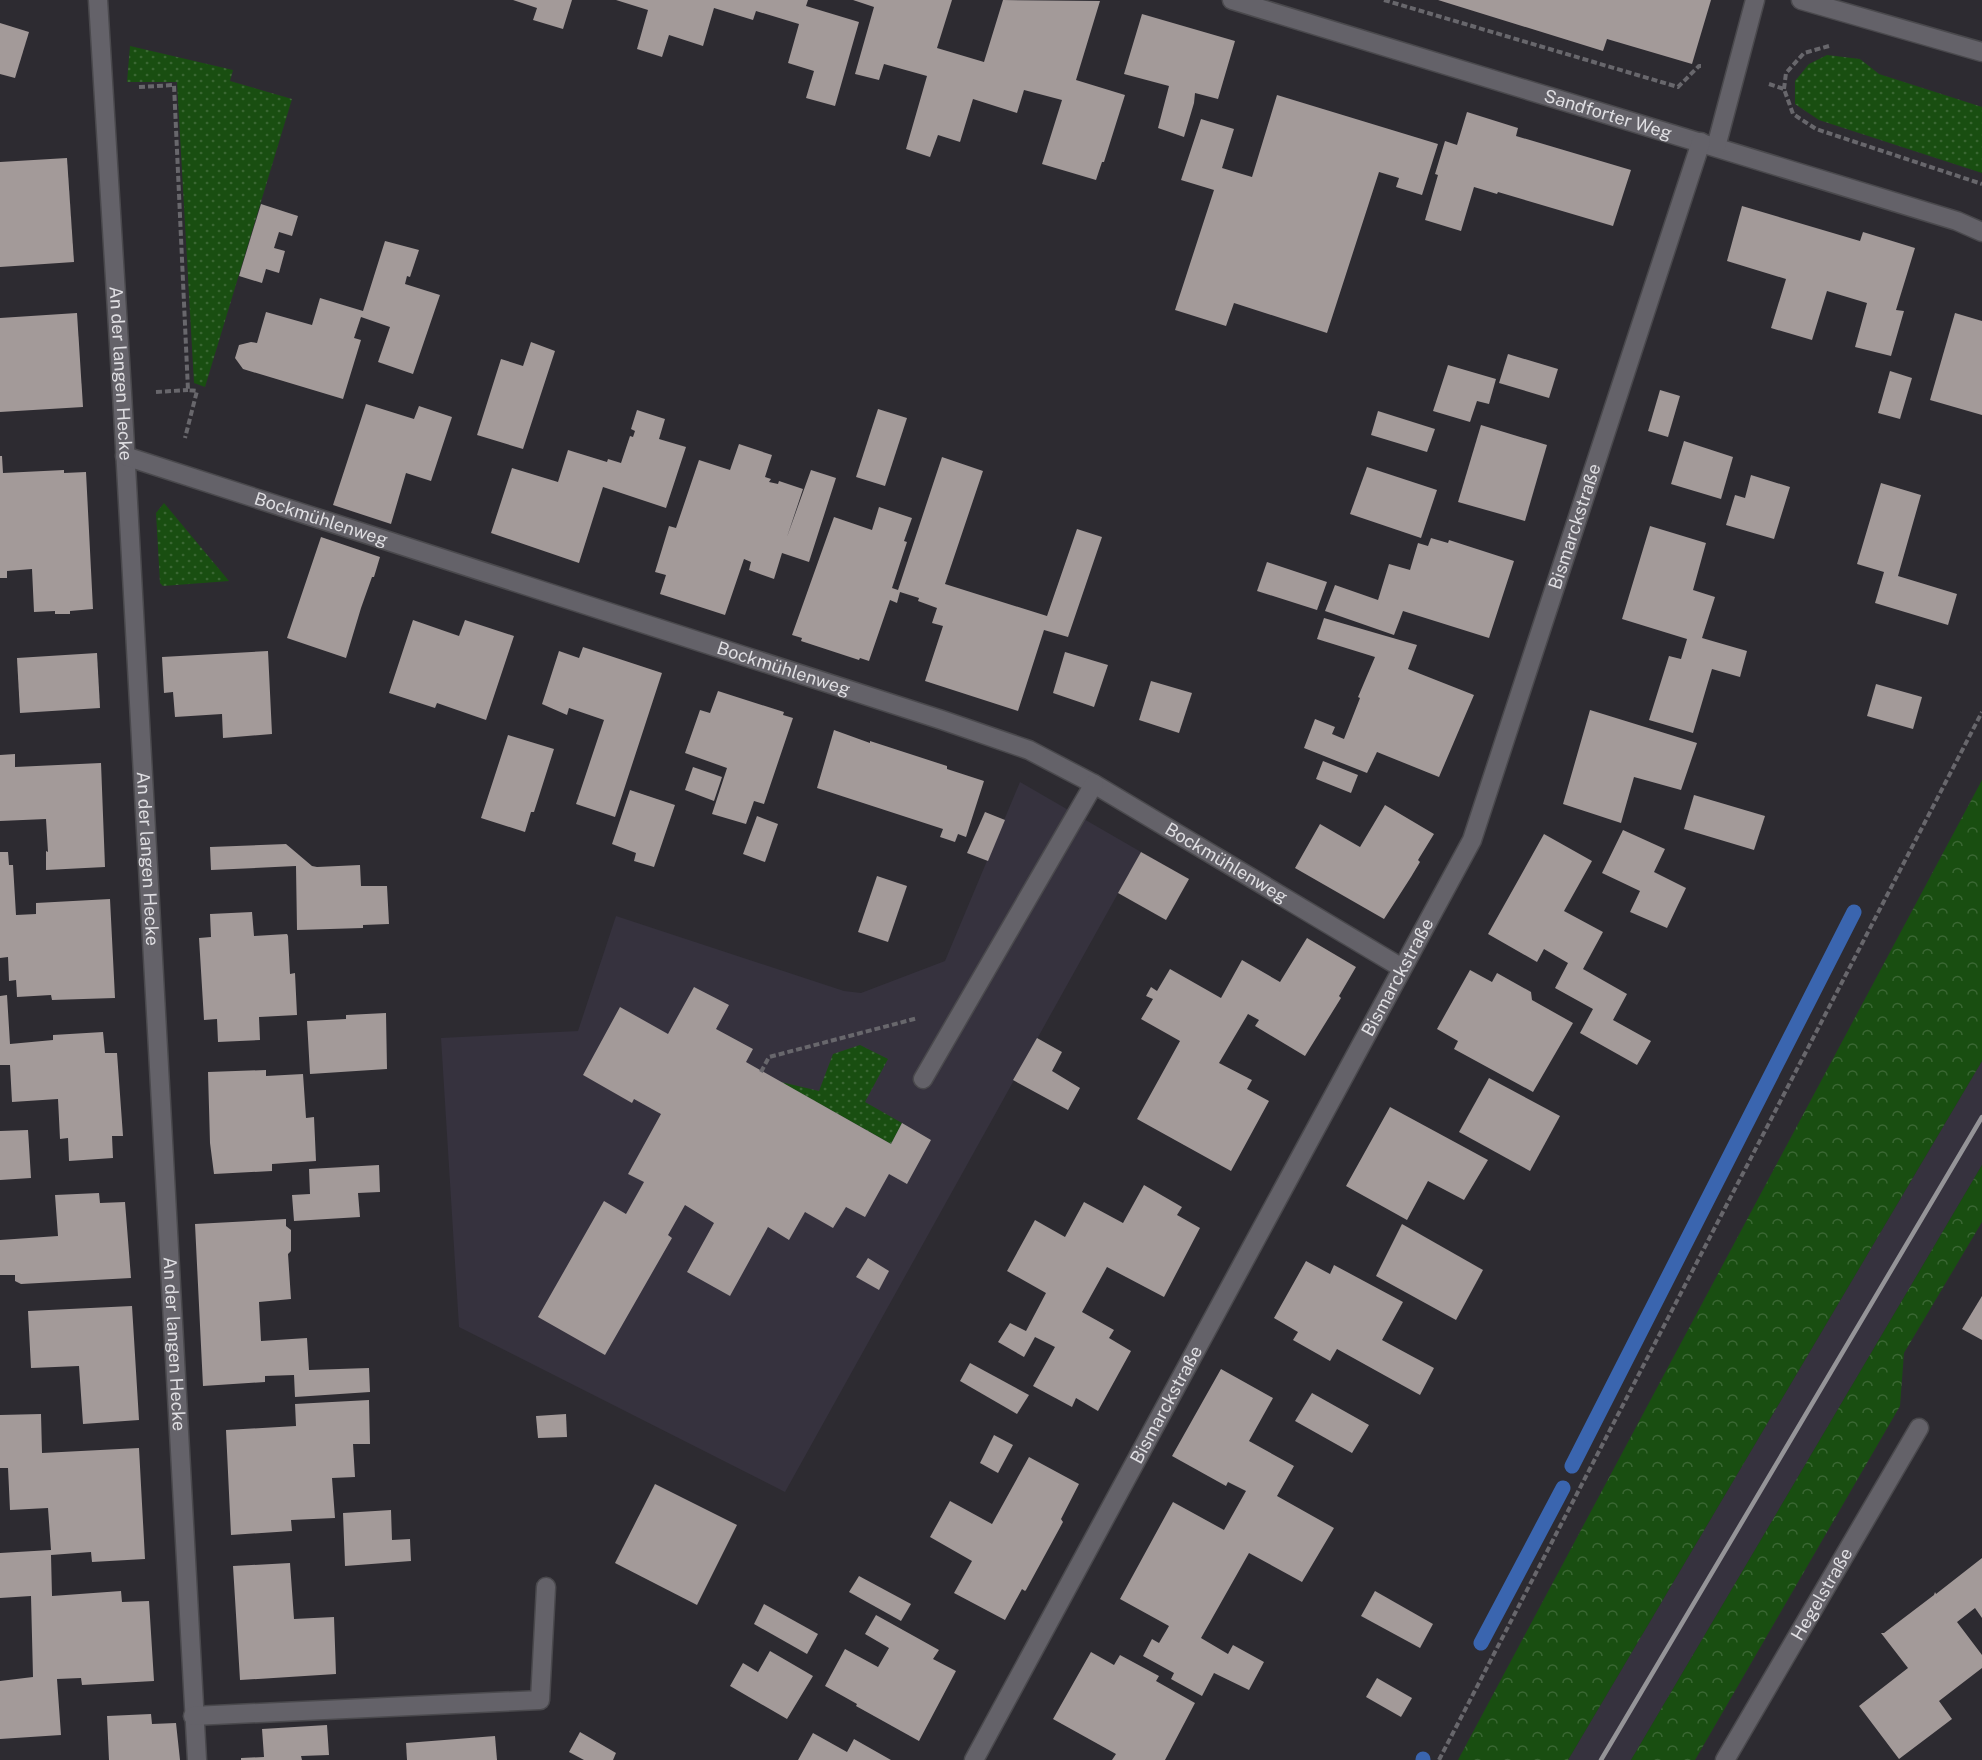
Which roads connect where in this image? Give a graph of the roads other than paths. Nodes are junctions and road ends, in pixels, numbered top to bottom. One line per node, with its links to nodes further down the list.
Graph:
1 (98, 0): 8 (street, An der langen Hecke)
2 (1232, 0): 6 (street, Sandforter Weg)
3 (1755, 0): 6 (street, Bismarckstraße)
4 (1801, 0): 5 (street)
5 (1982, 52)
6 (1708, 145): 7 (street, Sandforter Weg); 10 (street, Bismarckstraße)
7 (1982, 232)
8 (125, 456): 9 (street, Bockmühlenweg); 14 (street, An der langen Hecke)
9 (1094, 784): 10 (street, Bockmühlenweg); 11 (street)
10 (1402, 968): 16 (street, Bismarckstraße)
11 (923, 1079)
12 (1919, 1428): 17 (street, Hegelstraße)
13 (546, 1587): 14 (street)
14 (193, 1716): 15 (street, An der langen Hecke)
15 (197, 1760)
16 (974, 1760)
17 (1725, 1760)

